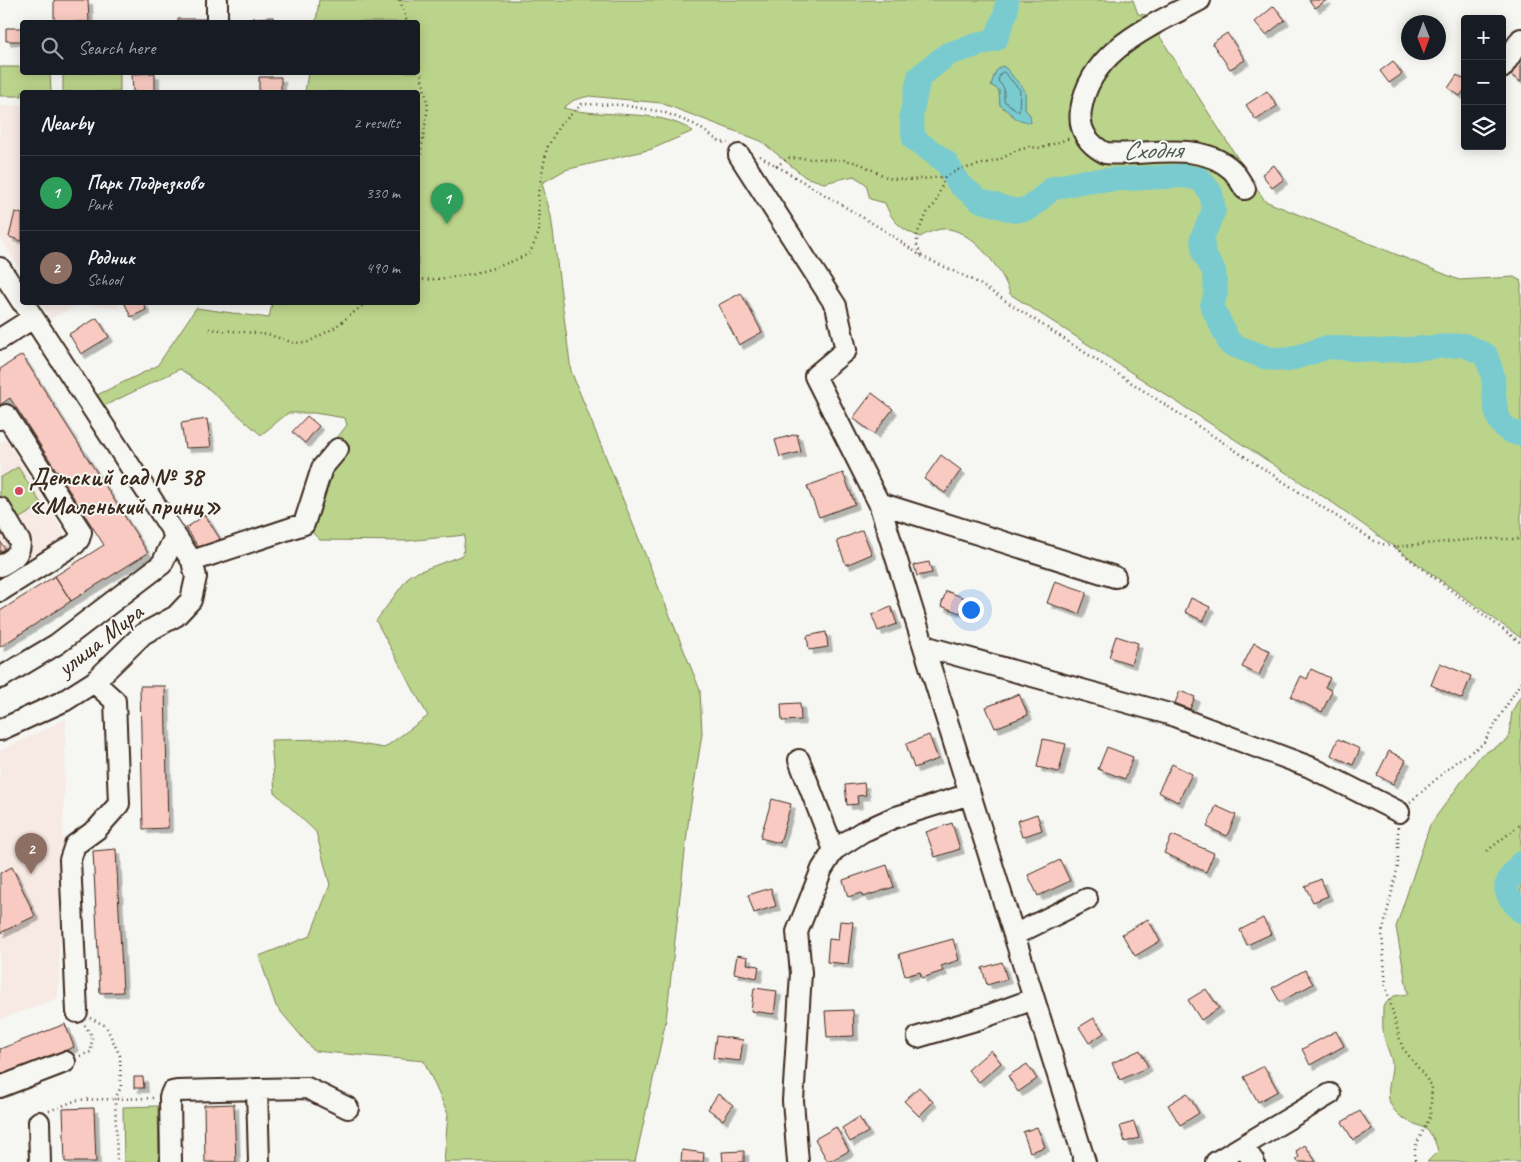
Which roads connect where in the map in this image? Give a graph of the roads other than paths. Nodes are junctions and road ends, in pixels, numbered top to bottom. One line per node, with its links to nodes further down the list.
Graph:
1 (217, 0): 3 (street)
2 (1200, 0): 7 (street)
3 (217, 20)
4 (1521, 39): 5 (street)
5 (1506, 62)
6 (741, 150): 14 (street)
7 (1245, 189)
8 (0, 268): 9 (street)
9 (20, 298)
10 (26, 307): 11 (street); 16 (street)
11 (0, 339)
12 (0, 419): 20 (street)
13 (338, 450): 17 (street)
14 (879, 504): 19 (street); 21 (street)
15 (0, 508): 18 (street)
16 (175, 536): 17 (street); 22 (street)
17 (192, 561): 23 (street, улица Мира)
18 (0, 566)
19 (1115, 577)
20 (1, 588)
21 (924, 646): 26 (street); 27 (street)
22 (0, 678)
23 (94, 682): 24 (street, улица Мира); 32 (street)
24 (0, 730)
25 (799, 760): 28 (street)
26 (970, 794): 28 (street); 30 (street)
27 (1399, 812)
28 (834, 850): 44 (street)
29 (1087, 898): 30 (street)
30 (1014, 935): 31 (street)
31 (1034, 999): 33 (street); 45 (street)
32 (77, 1012)
33 (918, 1037)
34 (65, 1062): 35 (street)
35 (0, 1087)
36 (257, 1089): 38 (street); 42 (street); 43 (street)
37 (1330, 1094): 40 (street)
38 (348, 1108)
39 (39, 1122): 41 (street)
40 (1249, 1154): 46 (street)
41 (40, 1162)
42 (171, 1162)
43 (259, 1162)
44 (798, 1162)
45 (1085, 1162)
46 (1216, 1162)

